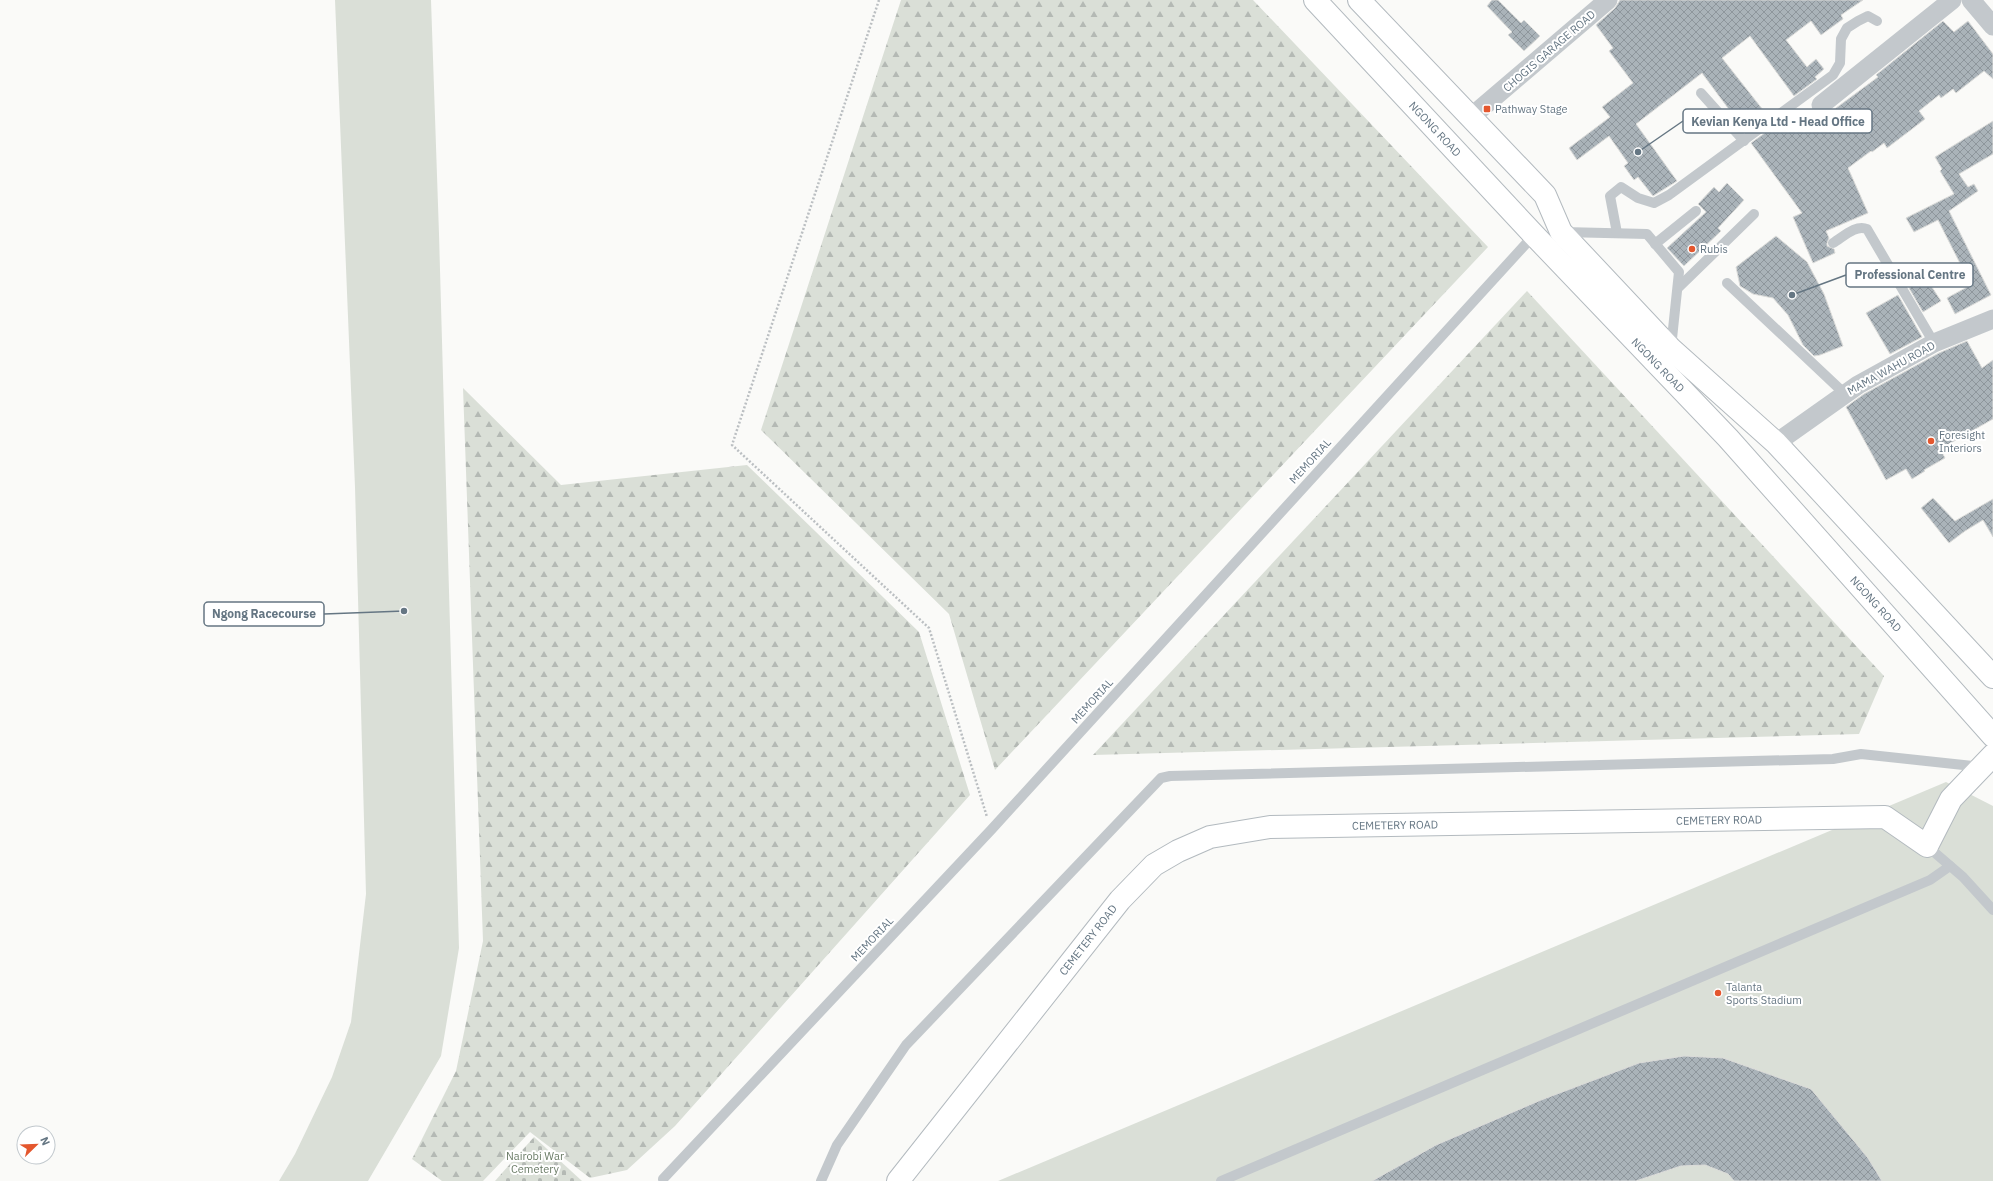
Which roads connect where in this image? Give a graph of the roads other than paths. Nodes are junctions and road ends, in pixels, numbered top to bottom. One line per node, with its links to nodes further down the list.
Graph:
1 (1315, 0): 16 (main road, NGONG ROAD)
2 (1359, 0): 10 (main road, NGONG ROAD)
3 (1608, 0): 10 (street, CHOGIS GARAGE ROAD)
4 (1952, 0): 9 (street)
5 (1971, 0): 7 (street)
6 (1876, 21): 11 (lane)
7 (1993, 26)
8 (1701, 93): 11 (lane)
9 (1821, 105)
10 (1471, 117): 14 (main road, NGONG ROAD)
11 (1744, 141): 15 (lane)
12 (1696, 211): 18 (lane)
13 (1754, 214): 20 (lane)
14 (1561, 232): 15 (lane); 23 (main road, NGONG ROAD)
15 (1616, 233): 18 (lane)
16 (1534, 235): 27 (main road, NGONG ROAD); 32 (lane, MEMORIAL)
17 (1833, 243): 22 (lane)
18 (1655, 244): 20 (lane)
19 (1727, 283): 24 (lane)
20 (1678, 288): 23 (lane)
21 (1993, 319): 22 (street, MAMA WAHU ROAD)
22 (1934, 343): 24 (street, MAMA WAHU ROAD)
23 (1671, 349): 25 (main road, NGONG ROAD)
24 (1845, 394): 25 (street, MAMA WAHU ROAD)
25 (1776, 443): 26 (main road, NGONG ROAD)
26 (1993, 677)
27 (1993, 736)
28 (1987, 761): 29 (main road); 33 (lane)
29 (1927, 846): 30 (lane); 34 (main road, CEMETERY ROAD)
30 (1950, 866): 31 (lane); 35 (lane)
31 (1993, 910)
32 (663, 1178)
33 (821, 1181)
34 (898, 1181)
35 (1221, 1181)

